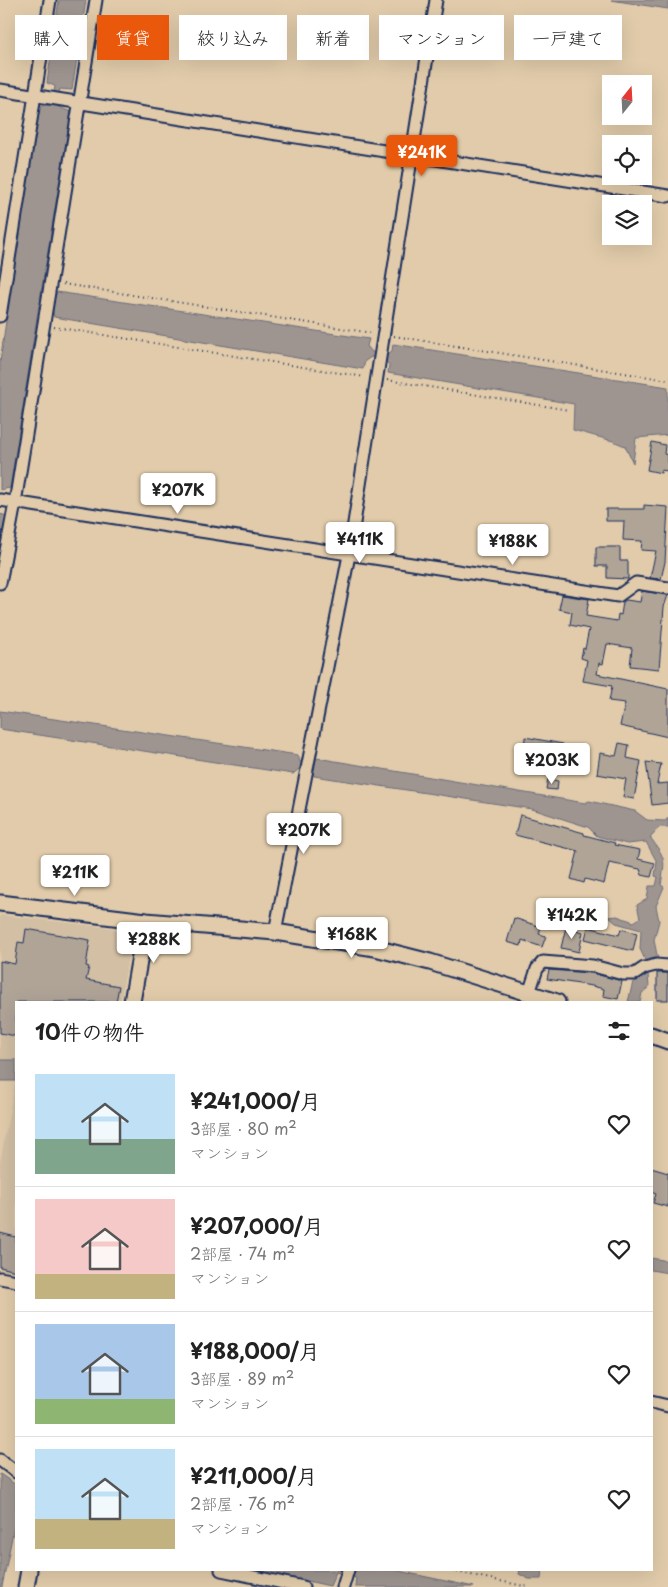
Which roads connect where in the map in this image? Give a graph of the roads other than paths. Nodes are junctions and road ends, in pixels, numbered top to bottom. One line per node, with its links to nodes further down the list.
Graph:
1 (50, 0): 5 (street)
2 (96, 0): 6 (street)
3 (436, 0): 7 (street)
4 (0, 90): 5 (street)
5 (35, 96): 6 (street); 9 (street)
6 (80, 101): 7 (street); 11 (street)
7 (412, 156): 8 (street); 12 (street)
8 (668, 196)
9 (0, 316)
10 (1, 501): 11 (street)
11 (15, 503): 12 (street); 13 (street)
12 (349, 555): 14 (street); 17 (street)
13 (0, 583)
14 (668, 588)
15 (0, 903): 16 (street)
16 (146, 921): 17 (street); 20 (street)
17 (275, 932): 19 (street)
18 (668, 966): 19 (street)
19 (529, 993): 21 (street)
20 (132, 1001)
21 (554, 1001)
22 (653, 1036): 23 (street)
23 (668, 1041)
24 (0, 1278): 25 (street)
25 (15, 1281)
26 (653, 1402): 27 (street)
27 (668, 1406)
28 (0, 1460): 29 (street)
29 (15, 1471)
30 (30, 1571): 32 (street)
31 (226, 1571): 33 (street)
32 (26, 1587)
33 (303, 1587)

